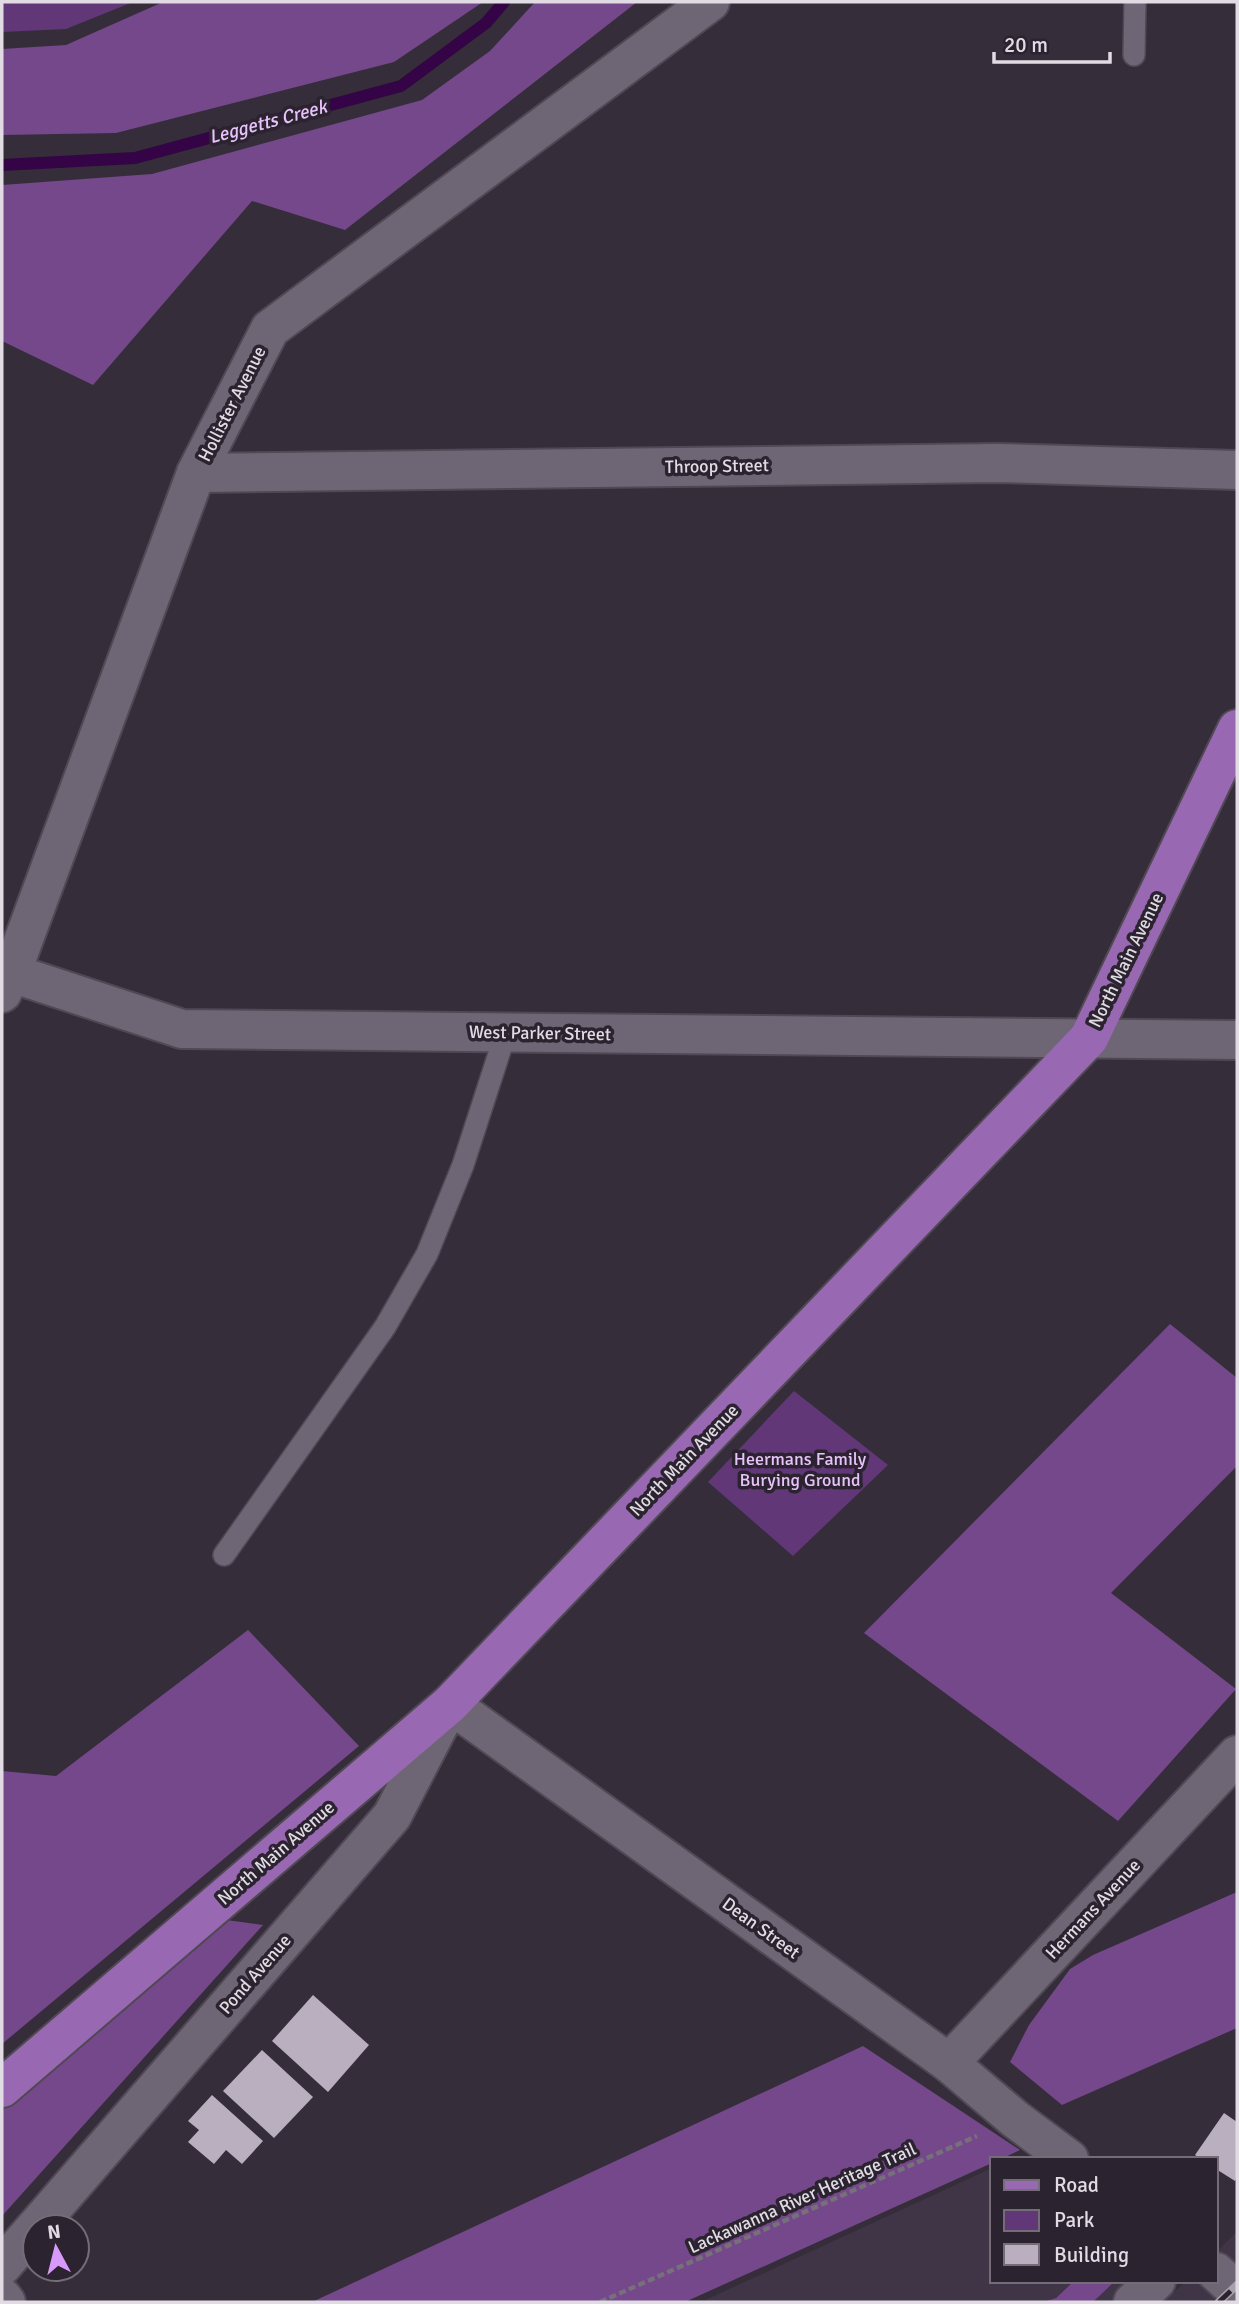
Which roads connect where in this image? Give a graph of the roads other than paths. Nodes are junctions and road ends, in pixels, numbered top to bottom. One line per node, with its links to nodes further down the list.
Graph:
1 (710, 2): 5 (street, Hollister Avenue)
2 (1135, 2): 3 (lane)
3 (1134, 55)
4 (1237, 470): 5 (street, Throop Street)
5 (196, 473): 7 (street, Hollister Avenue)
6 (1237, 729): 9 (main road, North Main Avenue)
7 (5, 979): 8 (street, West Parker Street)
8 (506, 1032): 9 (street, West Parker Street); 11 (lane)
9 (1089, 1038): 10 (street, West Parker Street); 12 (main road, North Main Avenue)
10 (1237, 1040)
11 (224, 1555)
12 (450, 1704): 14 (street, Dean Street); 15 (main road, North Main Avenue); 17 (street, Pond Avenue)
13 (1237, 1755): 14 (street, Hermans Avenue)
14 (949, 2063): 16 (street, Dean Street)
15 (2, 2088)
16 (1066, 2157)
17 (47, 2213)
18 (21, 2244): 19 (street, Pond Avenue)
19 (2, 2266)
20 (1218, 2274): 22 (street)
21 (1154, 2283): 25 (street)
22 (1237, 2291)
23 (2, 2297): 24 (street)
24 (6, 2302)
25 (1133, 2302)

